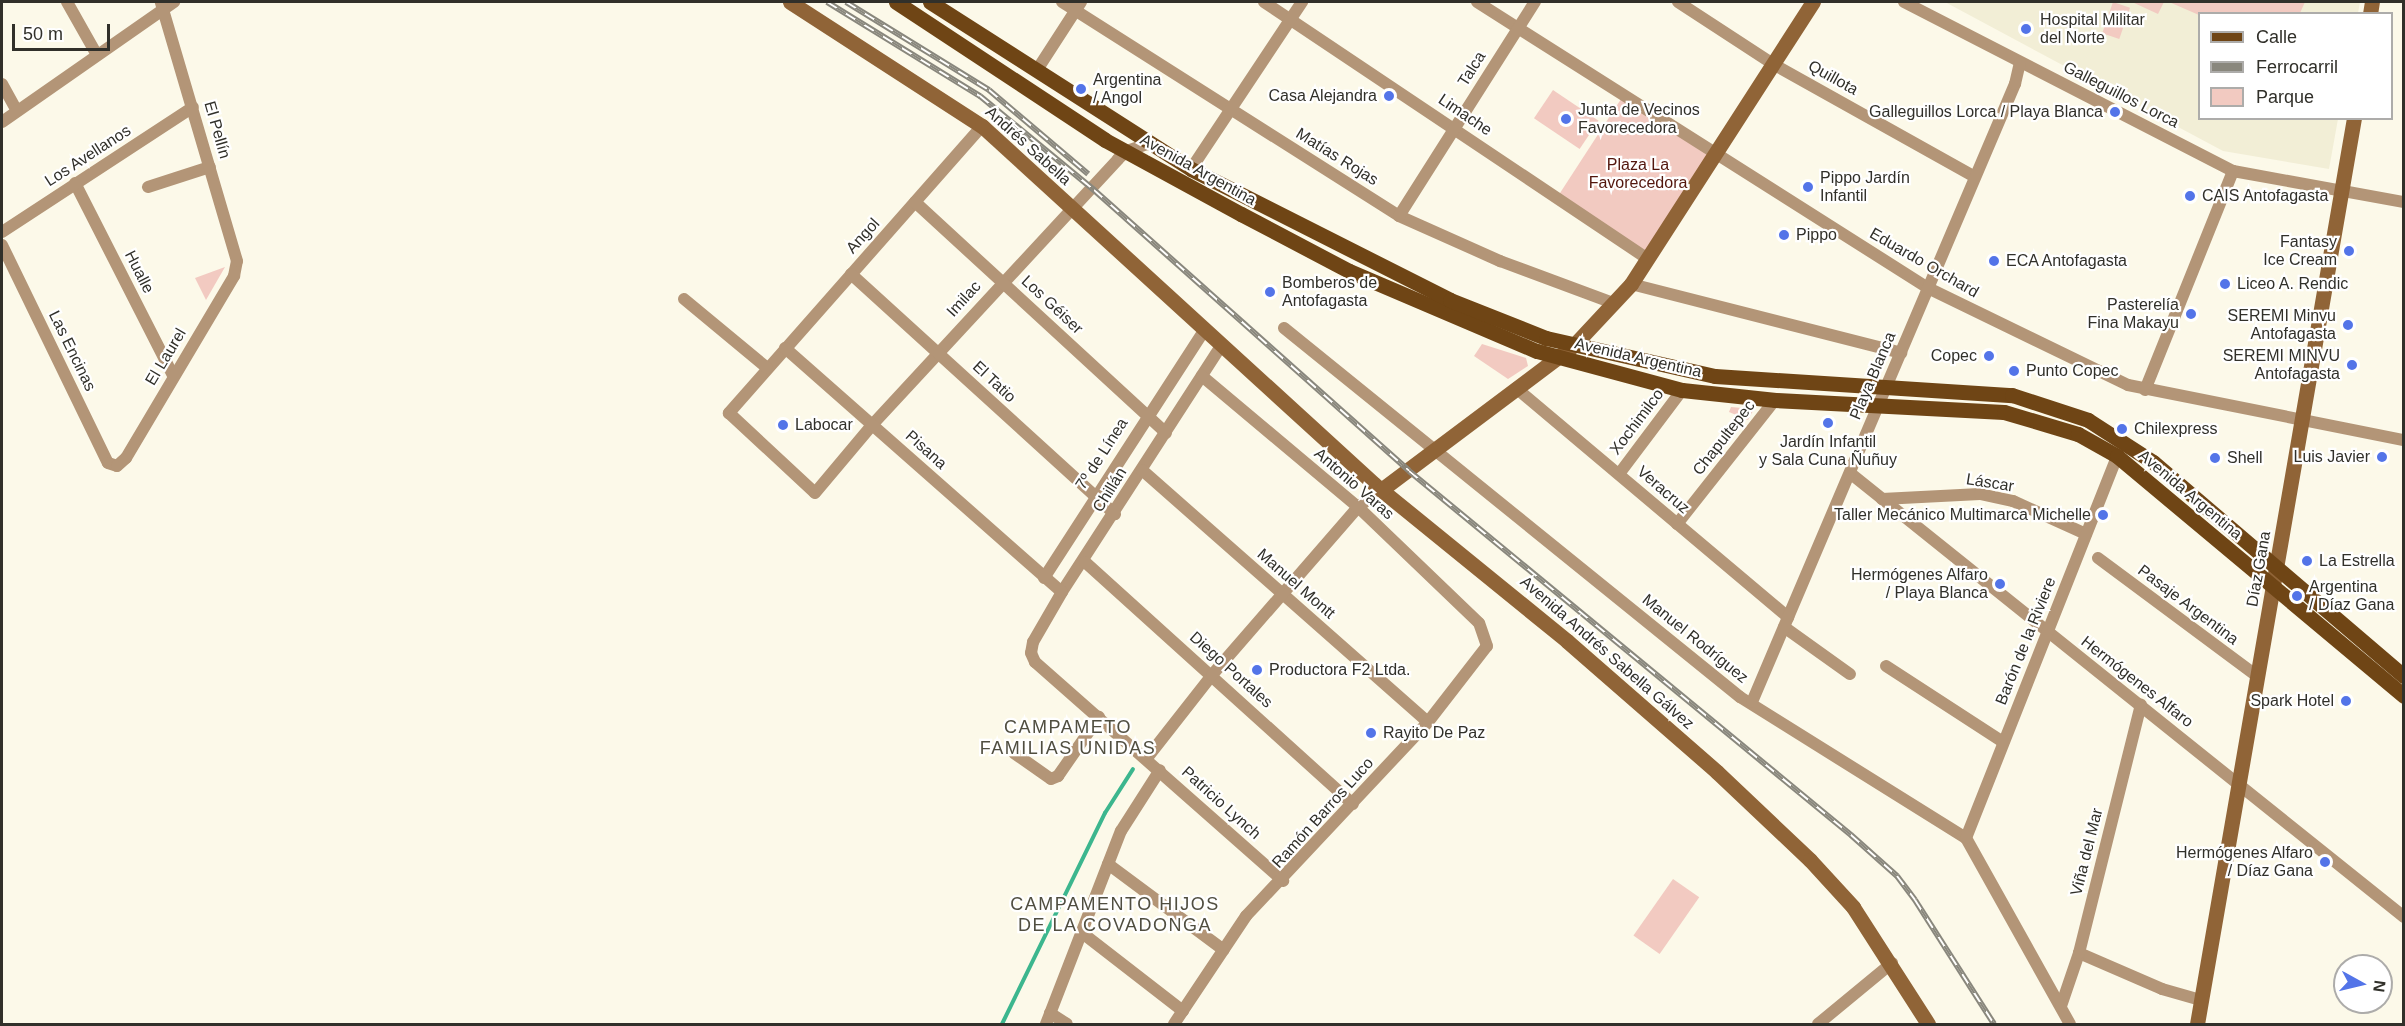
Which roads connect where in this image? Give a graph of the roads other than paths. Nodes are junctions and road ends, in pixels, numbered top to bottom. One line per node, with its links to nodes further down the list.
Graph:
1 (67, 2): 18 (street)
2 (174, 2): 14 (street)
3 (790, 2): 28 (street, Andrés Sabella)
4 (896, 2): 31 (main road, Avenida Argentina)
5 (930, 2): 21 (main road, Avenida Argentina)
6 (1062, 2): 15 (street, Matías Rojas)
7 (1264, 2): 16 (street, Limache)
8 (1302, 2): 16 (street)
9 (1477, 2): 17 (street, Eduardo Orchard)
10 (1535, 2): 17 (street, Talca)
11 (1678, 2): 20 (street, Quillota)
12 (1813, 2): 20 (street)
13 (1904, 2): 19 (street, Galleguillos Lorca)
14 (163, 5): 18 (street); 23 (street, El Pellín)
15 (1078, 6): 21 (street); 24 (street, Matías Rojas)
16 (1291, 18): 24 (street); 29 (street, Limache)
17 (1517, 29): 29 (street, Talca); 32 (street, Eduardo Orchard)
18 (97, 55): 25 (street)
19 (2020, 63): 35 (street, Galleguillos Lorca); 36 (street, Playa Blanca)
20 (1773, 64): 32 (street); 36 (street, Quillota)
21 (1037, 70): 30 (main road, Avenida Argentina)
22 (2, 84): 25 (street)
23 (193, 107): 33 (street, El Pellín); 37 (street, Los Avellanos)
24 (1230, 110): 34 (street); 43 (street, Matías Rojas)
25 (17, 111): 27 (street)
26 (2354, 120): 39 (street, Díaz Gana)
27 (2, 122)
28 (981, 126): 40 (street, Angol); 42 (street, Andrés Sabella)
29 (1454, 128): 43 (street, Talca); 46 (street, Limache)
30 (1150, 143): 31 (street, Imilac); 34 (main road, Avenida Argentina)
31 (1127, 151): 42 (street, Imilac); 61 (main road, Avenida Argentina)
32 (1714, 155): 46 (street); 51 (street, Eduardo Orchard)
33 (210, 167): 38 (street); 47 (street, El Pellín)
34 (1191, 169): 56 (main road, Avenida Argentina)
35 (2233, 171): 39 (street, Galleguillos Lorca); 68 (street)
36 (1976, 177): 51 (street, Playa Blanca)
37 (75, 183): 44 (street, Los Avellanos); 63 (street, Hualle)
38 (148, 188)
39 (2343, 191): 41 (street, Galleguillos Lorca); 72 (street, Díaz Gana)
40 (915, 202): 48 (street, Angol); 49 (street, Los Géiser)
41 (2403, 202)
42 (1073, 211): 49 (street, Imilac); 55 (street, Andrés Sabella)
43 (1399, 216): 53 (street, Matías Rojas)
44 (2, 232)
45 (2, 245): 78 (street, Las Encinas)
46 (1647, 258): 50 (street)
47 (237, 261): 63 (street, El Laurel)
48 (851, 274): 58 (street, Angol); 60 (street, El Tatio)
49 (1003, 282): 60 (street, Imilac); 71 (street, Los Géiser)
50 (1630, 284): 53 (street); 59 (street)
51 (1928, 288): 59 (street, Playa Blanca); 68 (street, Eduardo Orchard)
52 (684, 299): 62 (street)
53 (1613, 303): 56 (street)
54 (1284, 328): 76 (street, Manuel Rodríguez)
55 (1204, 331): 57 (street, Andrés Sabella); 71 (street, 7º de Línea)
56 (1575, 345): 61 (street); 65 (main road, Avenida Argentina)
57 (1221, 346): 64 (street, Chillán); 82 (street, Avenida Andrés Sabella Gálvez)
58 (785, 348): 62 (street, Angol); 73 (street, Pisana)
59 (1901, 352): 65 (street, Playa Blanca)
60 (938, 353): 73 (street, Imilac); 84 (street, El Tatio)
61 (1556, 358): 66 (street); 67 (main road, Avenida Argentina)
62 (767, 368): 83 (street, Angol)
63 (173, 375): 78 (street, El Laurel)
64 (1202, 376): 74 (street, Chillán); 86 (street, Antonio Varas)
65 (1887, 386): 70 (street, Playa Blanca); 92 (main road, Avenida Argentina)
66 (1516, 388): 76 (street); 81 (street, Veracruz)
67 (1682, 390): 69 (main road, Avenida Argentina); 81 (street, Xochimilco)
68 (2145, 390): 72 (street, Eduardo Orchard)
69 (1775, 400): 70 (main road, Avenida Argentina); 88 (street, Chapultepec)
70 (1878, 405): 77 (main road, Avenida Argentina); 80 (street, Playa Blanca)
71 (1146, 416): 74 (street, Los Géiser); 84 (street, 7º de Línea)
72 (2303, 421): 75 (street, Eduardo Orchard); 92 (street, Díaz Gana)
73 (873, 424): 83 (street, Imilac); 93 (street, Pisana)
74 (1166, 433): 79 (street, Chillán)
75 (2403, 440)
76 (1436, 449): 82 (street); 107 (street, Manuel Rodríguez)
77 (2117, 456): 89 (street, Barón de la Riviere); 94 (main road, Avenida Argentina)
78 (117, 466)
79 (1143, 470): 87 (street, Chillán); 96 (street, Manuel Montt)
80 (1850, 473): 85 (street, Hermógenes Alfaro); 97 (street, Playa Blanca)
81 (1619, 474): 88 (street, Veracruz)
82 (1382, 490): 86 (street); 124 (street, Avenida Andrés Sabella Gálvez)
83 (816, 493)
84 (1095, 497): 87 (street, El Tatio); 93 (street, 7º de Línea)
85 (1882, 499): 89 (street, Láscar); 99 (street, Hermógenes Alfaro)
86 (1358, 507): 96 (street); 98 (street, Antonio Varas)
87 (1115, 514): 91 (street, Chillán)
88 (1677, 524): 97 (street, Veracruz)
89 (2086, 534): 99 (street, Barón de la Riviere)
90 (2098, 558): 105 (street, Pasaje Argentina)
91 (1085, 562): 95 (street, Chillán); 103 (street, Diego Portales)
92 (2277, 571): 94 (street, Díaz Gana); 104 (main road, Avenida Argentina)
93 (1044, 578): 95 (street)
94 (2274, 589): 105 (street, Díaz Gana); 106 (main road, Avenida Argentina)
95 (1062, 592): 100 (street, Chillán)
96 (1282, 595): 103 (street); 110 (street, Manuel Montt)
97 (1786, 622): 102 (street, Veracruz); 107 (street, Playa Blanca)
98 (1479, 623): 110 (street, Ramón Barros Luco)
99 (2048, 631): 108 (street, Hermógenes Alfaro); 111 (street, Barón de la Riviere)
100 (1031, 653): 109 (street, Patricio Lynch)
101 (1886, 666): 111 (street)
102 (1850, 674)
103 (1212, 675): 113 (street); 116 (street, Diego Portales)
104 (2403, 675)
105 (2258, 678): 115 (street, Díaz Gana)
106 (2403, 696)
107 (1752, 702): 117 (street, Manuel Rodríguez)
108 (2141, 705): 115 (street, Hermógenes Alfaro); 123 (street, Viña del Mar)
109 (1099, 717): 112 (street); 113 (street, Patricio Lynch)
110 (1428, 722): 116 (street, Ramón Barros Luco)
111 (2004, 742): 117 (street, Barón de la Riviere)
112 (1014, 753)
113 (1147, 758): 114 (street, Patricio Lynch)
114 (1160, 770): 118 (street); 119 (street, Patricio Lynch)
115 (2239, 784): 120 (street, Hermógenes Alfaro); 125 (street, Díaz Gana)
116 (1353, 804): 119 (street, Ramón Barros Luco)
117 (1966, 838): 126 (street, Manuel Rodríguez)
118 (1108, 864): 121 (street); 122 (street)
119 (1283, 881): 122 (street, Ramón Barros Luco)
120 (2403, 917)
121 (1081, 932): 127 (street); 128 (street)
122 (1224, 950): 127 (street, Ramón Barros Luco)
123 (2079, 953): 125 (street); 126 (street, Viña del Mar)
124 (1892, 963): 131 (street); 132 (street, Avenida Andrés Sabella Gálvez)
125 (2201, 1000): 134 (street, Díaz Gana)
126 (2061, 1006): 133 (street, Manuel Rodríguez)
127 (1184, 1011): 130 (street, Ramón Barros Luco)
128 (1048, 1019): 129 (street)
129 (1067, 1024)
130 (1174, 1024)
131 (1818, 1024)
132 (1928, 1024)
133 (2070, 1024)
134 (2197, 1024)

